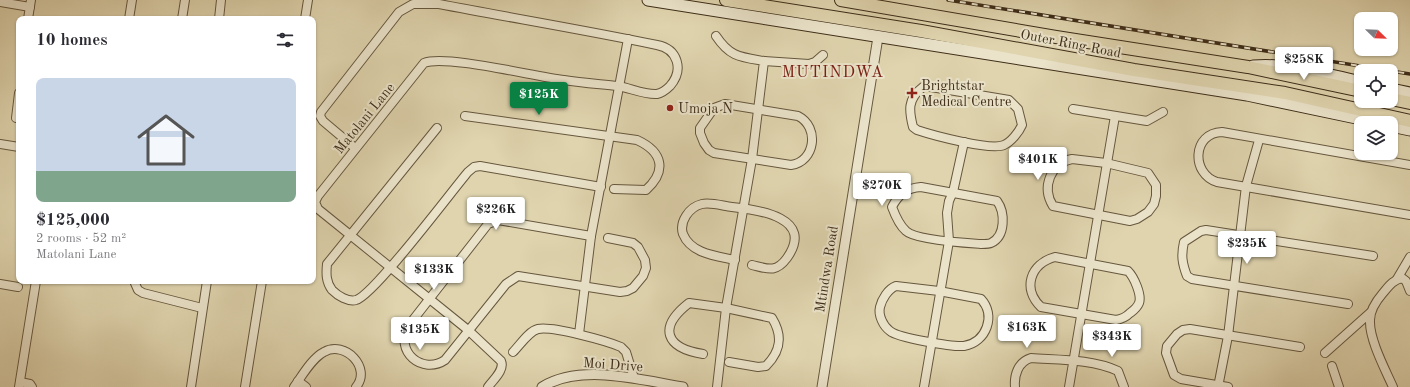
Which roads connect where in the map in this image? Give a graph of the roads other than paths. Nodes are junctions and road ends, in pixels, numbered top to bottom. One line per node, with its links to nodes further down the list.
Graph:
1 (132, 0): 11 (street)
2 (185, 0): 12 (street)
3 (222, 0): 13 (street)
4 (308, 0): 14 (street)
5 (648, 0): 16 (main road)
6 (726, 0): 22 (main road, Outer Ring Road)
7 (841, 0): 20 (main road, Outer Ring Road)
8 (0, 2): 9 (street)
9 (31, 3): 10 (street)
10 (29, 16)
11 (129, 16)
12 (182, 16)
13 (219, 16)
14 (305, 16)
15 (716, 36): 19 (street)
16 (878, 36): 27 (main road); 110 (street, Mtindwa Road)
17 (628, 39): 23 (street); 23 (street); 45 (street)
18 (823, 55): 19 (street)
19 (764, 61): 30 (street)
20 (1248, 67): 21 (main road, Outer Ring Road); 24 (main road, Outer Ring Road)
21 (1354, 80)
22 (1232, 84): 27 (main road); 36 (main road, Outer Ring Road)
23 (618, 86): 40 (street); 45 (street, Matolani Lane)
24 (1354, 89)
25 (1398, 90): 26 (main road)
26 (1410, 93)
27 (1247, 95): 35 (main road)
28 (1398, 100): 29 (main road)
29 (1410, 103)
30 (759, 109): 46 (street); 46 (street); 46 (street)
31 (1073, 109): 34 (street)
32 (1163, 112): 34 (street)
33 (465, 116): 40 (street)
34 (1115, 116): 47 (street)
35 (1354, 118)
36 (1410, 121)
37 (1398, 127): 39 (main road)
38 (437, 128): 58 (street)
39 (1410, 130)
40 (610, 137): 50 (street); 51 (street)
41 (1258, 140): 48 (street); 49 (street); 49 (street)
42 (964, 142): 42 (street); 52 (street)
43 (0, 144): 44 (street)
44 (16, 147)
45 (355, 148): 53 (street, Matolani Lane)
46 (752, 159): 55 (street)
47 (1106, 163): 56 (street); 56 (street); 56 (street)
48 (1410, 165)
49 (1246, 186): 57 (street); 60 (street)
50 (601, 187): 59 (street); 68 (street)
51 (614, 189)
52 (953, 192): 62 (street); 62 (street); 62 (street)
53 (316, 195)
54 (316, 204): 58 (street, Matolani Lane)
55 (745, 208): 65 (street); 65 (street); 67 (street)
56 (1099, 215): 66 (street)
57 (1410, 215)
58 (350, 236): 68 (street, Matolani Lane); 68 (street)
59 (591, 236): 77 (street); 80 (street)
60 (1239, 237): 63 (street); 75 (street); 75 (street)
61 (608, 238): 77 (street)
62 (949, 241): 78 (street)
63 (1373, 256)
64 (1410, 257): 69 (street)
65 (735, 260): 83 (street)
66 (1090, 263): 85 (street); 85 (street); 85 (street)
67 (752, 265)
68 (390, 268): 80 (street, Matolani Lane)
69 (1397, 279): 79 (street); 84 (street)
70 (0, 284): 76 (street)
71 (36, 284): 99 (street)
72 (135, 284): 82 (street)
73 (206, 284): 82 (street)
74 (262, 284): 103 (street)
75 (1235, 286): 81 (street); 88 (street)
76 (18, 287)
77 (584, 287): 86 (street); 87 (street)
78 (939, 291): 89 (street); 89 (street); 89 (street)
79 (1410, 291)
80 (428, 299): 86 (street, Matolani Lane); 86 (street)
81 (1348, 304)
82 (202, 308): 102 (street)
83 (726, 308): 93 (street); 94 (street); 109 (street)
84 (1371, 312): 92 (street); 117 (street)
85 (1082, 313): 95 (street)
86 (468, 330): 106 (street, Matolani Lane)
87 (579, 334): 91 (street); 97 (street)
88 (1228, 336): 90 (street); 100 (street); 100 (street)
89 (931, 342): 111 (street)
90 (1300, 347)
91 (513, 352)
92 (1325, 353)
93 (703, 354)
94 (729, 362)
95 (1074, 362): 112 (street); 113 (street); 114 (street)
96 (1332, 366): 116 (street)
97 (634, 378): 107 (street, Moi Drive); 108 (street, Moi Drive)
98 (296, 384): 104 (street); 105 (street)
99 (19, 385): 101 (street)
100 (1219, 386): 115 (street)
101 (32, 387)
102 (191, 387)
103 (245, 387)
104 (306, 387)
105 (356, 387)
106 (488, 387)
107 (542, 387)
108 (683, 387)
109 (717, 387)
110 (822, 387)
111 (924, 387)
112 (1015, 387)
113 (1068, 387)
114 (1124, 387)
115 (1228, 387)
116 (1339, 387)
117 (1393, 387)

